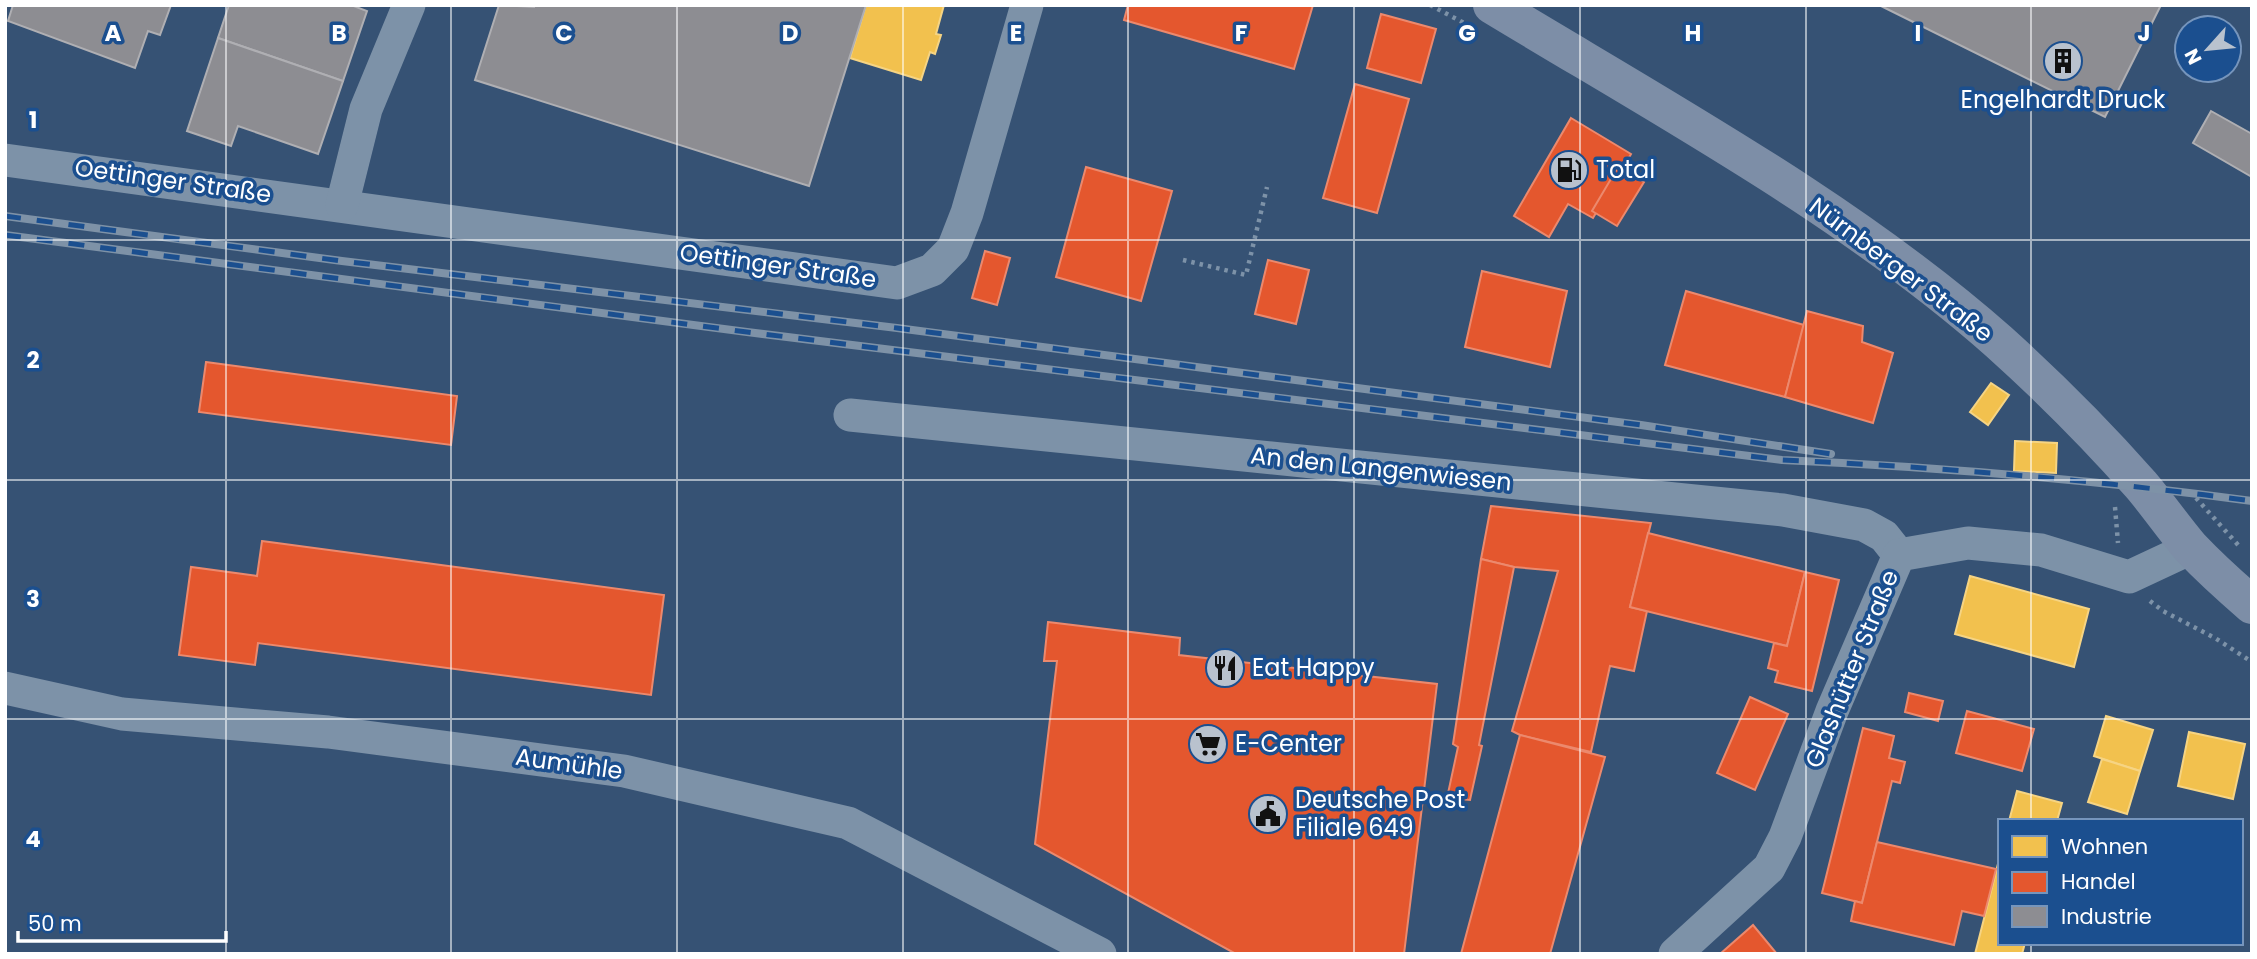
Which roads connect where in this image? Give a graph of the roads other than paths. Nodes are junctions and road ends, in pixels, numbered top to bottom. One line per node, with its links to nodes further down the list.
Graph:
1 (409, 5): 5 (street)
2 (1027, 5): 5 (street, Oettinger Straße)
3 (1481, 16): 7 (main road, Nürnberger Straße)
4 (5, 160): 5 (street, Oettinger Straße)
5 (342, 205)
6 (850, 415): 8 (street, An den Langenwiesen)
7 (2191, 548): 8 (street, Glashütter Straße); 9 (main road, Nürnberger Straße)
8 (1899, 555): 12 (street, Glashütter Straße)
9 (2252, 605)
10 (5, 688): 11 (street, Aumühle)
11 (1100, 954)
12 (1675, 954)

